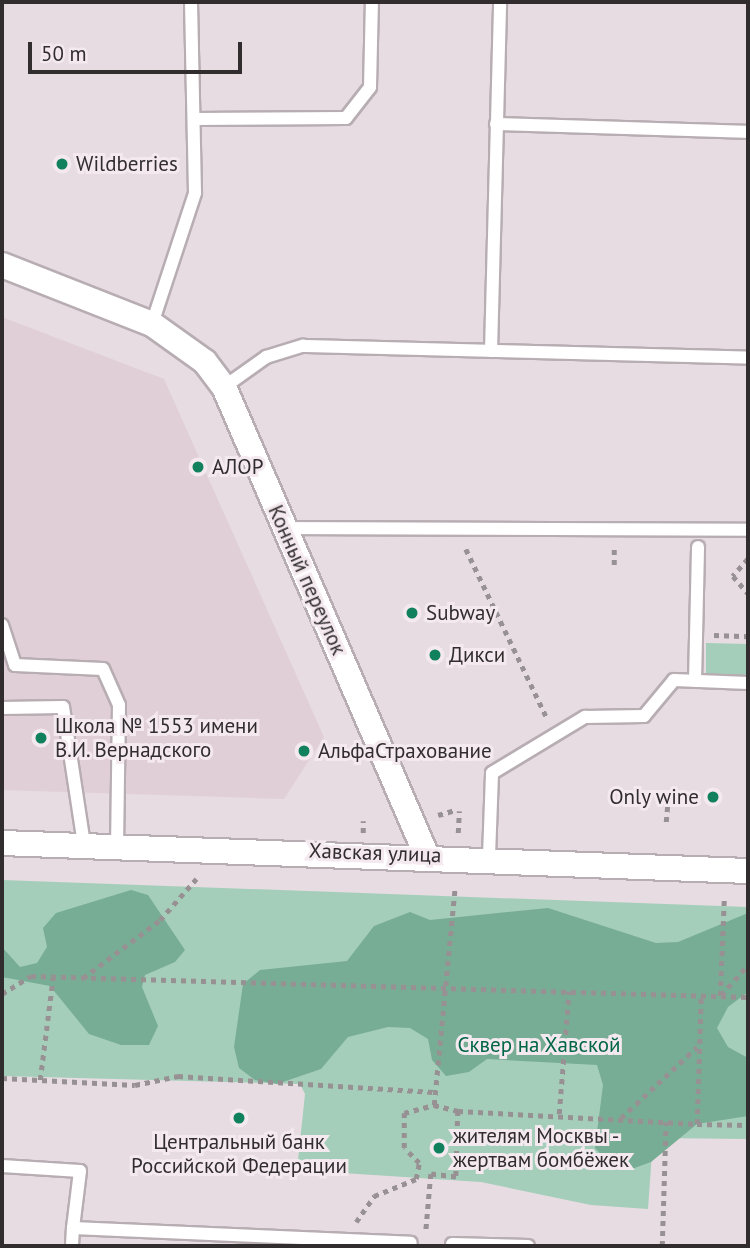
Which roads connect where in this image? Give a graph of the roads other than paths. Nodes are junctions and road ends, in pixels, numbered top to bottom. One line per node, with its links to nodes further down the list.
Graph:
1 (191, 2): 4 (lane)
2 (372, 2): 4 (lane)
3 (500, 2): 5 (lane)
4 (194, 119): 8 (lane)
5 (496, 124): 6 (lane); 9 (lane)
6 (746, 132)
7 (2, 265): 8 (street, Конный переулок)
8 (152, 324): 11 (street, Конный переулок)
9 (491, 351): 10 (lane); 11 (lane)
10 (748, 358)
11 (224, 387): 12 (street, Конный переулок)
12 (283, 528): 13 (lane); 22 (street, Конный переулок)
13 (748, 530)
14 (698, 547): 16 (lane)
15 (2, 625): 21 (lane)
16 (695, 681): 17 (lane); 23 (lane)
17 (748, 683)
18 (2, 708): 20 (lane)
19 (2, 843): 20 (street, Хавская улица)
20 (84, 845): 21 (street, Хавская улица)
21 (117, 846): 22 (street, Хавская улица)
22 (426, 855): 23 (street, Хавская улица)
23 (489, 856): 24 (street, Хавская улица)
24 (748, 871)
25 (2, 1166): 26 (lane)
26 (73, 1228): 27 (lane); 29 (lane)
27 (411, 1243)
28 (453, 1244): 30 (lane)
29 (72, 1246)
30 (528, 1246)

